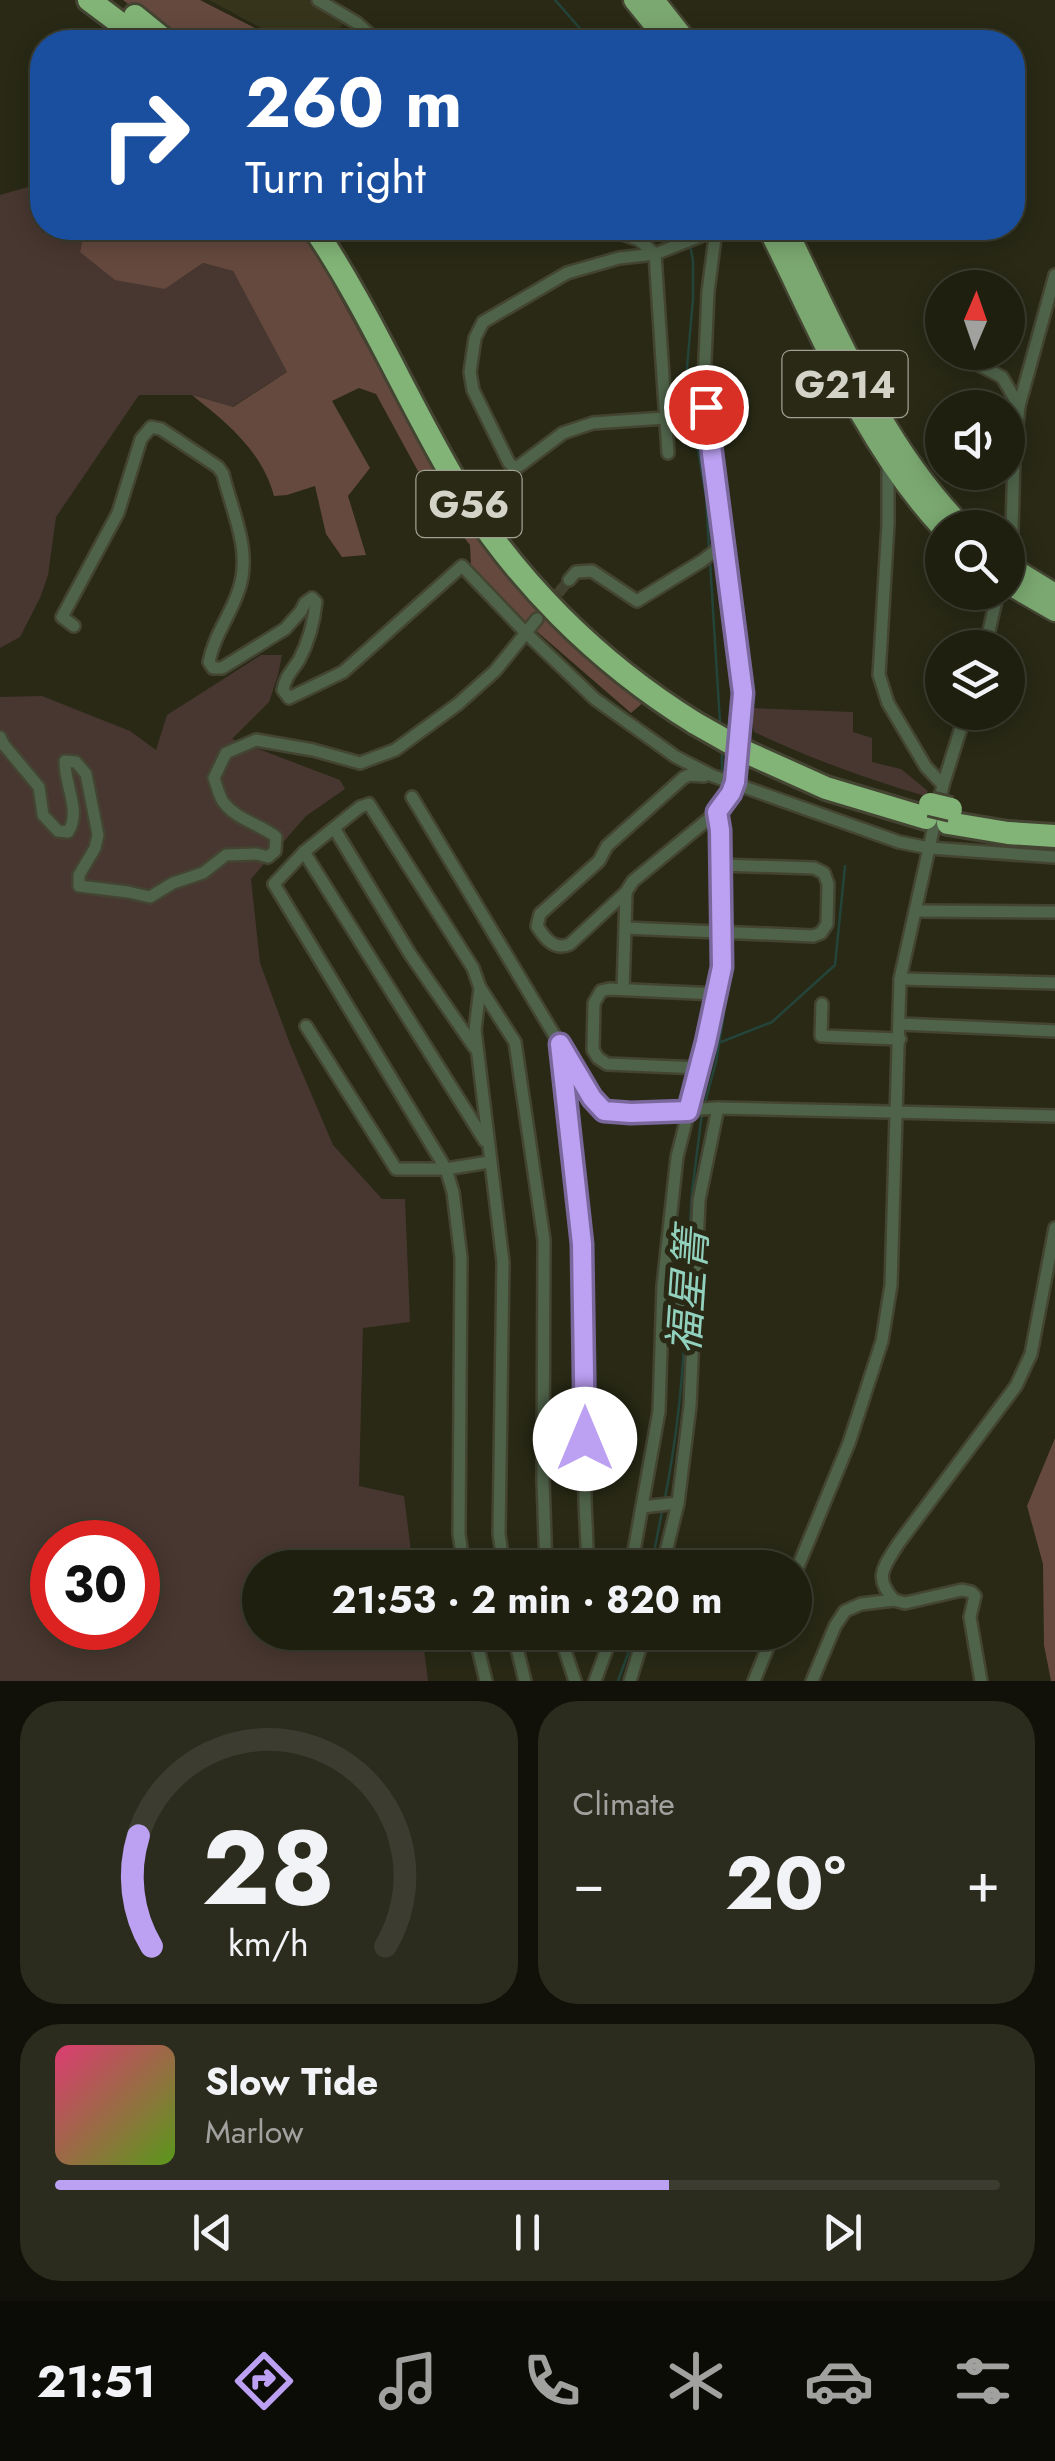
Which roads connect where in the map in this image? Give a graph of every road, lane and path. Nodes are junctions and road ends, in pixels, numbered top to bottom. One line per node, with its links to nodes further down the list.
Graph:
1 (89, 0): 6 (highway)
2 (114, 0): 7 (highway)
3 (318, 0): 8 (street)
4 (634, 0): 9 (highway)
5 (654, 0): 10 (highway)
6 (129, 30)
7 (153, 30)
8 (365, 30)
9 (658, 30)
10 (677, 30)
11 (321, 240): 37 (highway, G56)
12 (339, 240): 37 (highway, G56)
13 (639, 240): 18 (street)
14 (692, 240): 18 (street)
15 (716, 240): 28 (street)
16 (774, 240): 25 (highway, G214)
17 (792, 240): 27 (highway, G214)
18 (654, 254): 23 (street); 23 (street)
19 (1055, 275): 22 (street)
20 (990, 370): 21 (street)
21 (1010, 390)
22 (1023, 390)
23 (666, 418): 24 (street)
24 (668, 453)
25 (888, 457): 26 (highway, G214); 43 (street)
26 (927, 510)
27 (949, 510)
28 (720, 547): 29 (street); 41 (street)
29 (569, 580)
30 (1025, 580): 32 (highway)
31 (1025, 586): 33 (highway)
32 (1055, 594)
33 (1055, 611)
34 (537, 619): 36 (street)
35 (74, 626): 36 (street)
36 (525, 632): 39 (street); 40 (street)
37 (697, 716): 43 (highway, G56, bridge)
38 (961, 730): 43 (street)
39 (0, 736)
40 (714, 776): 41 (street); 52 (street)
41 (732, 781): 44 (street); 48 (street)
42 (412, 798): 67 (street)
43 (940, 808): 45 (highway, G56); 47 (highway, G56); 48 (street)
44 (717, 812): 51 (street); 52 (street)
45 (1055, 822)
46 (334, 828): 49 (street); 59 (street); 68 (street)
47 (1055, 836)
48 (929, 848): 50 (street); 53 (street)
49 (304, 852): 74 (street); 76 (street)
50 (1055, 857)
51 (720, 866): 56 (street); 56 (street)
52 (626, 892): 55 (street)
53 (916, 911): 54 (street); 57 (street)
54 (1055, 912)
55 (625, 928): 56 (street); 60 (street)
56 (722, 932): 61 (street)
57 (900, 979): 58 (street); 63 (street)
58 (1055, 984)
59 (480, 988): 68 (street); 84 (street)
60 (623, 989): 61 (street); 69 (street)
61 (717, 994): 69 (street)
62 (822, 1004): 66 (street)
63 (900, 1024): 65 (street); 66 (street)
64 (306, 1026): 76 (street)
65 (1055, 1030)
66 (900, 1040): 72 (street)
67 (560, 1044): 71 (street); 85 (street)
68 (478, 1052): 74 (street)
69 (700, 1068): 71 (street)
70 (715, 1108): 71 (street); 72 (street); 79 (street)
71 (692, 1110): 78 (street)
72 (896, 1110): 73 (street); 88 (street)
73 (1055, 1116)
74 (488, 1145): 75 (street)
75 (489, 1162): 76 (street); 83 (street)
76 (446, 1168): 82 (street)
77 (1055, 1228): 89 (street)
78 (663, 1308): 79 (street); 81 (street)
79 (693, 1308): 80 (street)
80 (674, 1504): 81 (street); 87 (street)
81 (642, 1507): 86 (street)
82 (461, 1550)
83 (501, 1550)
84 (545, 1550)
85 (587, 1550)
86 (634, 1550)
87 (665, 1550)
88 (805, 1550)
89 (894, 1600): 102 (street); 103 (street)
90 (478, 1650): 96 (street)
91 (518, 1650): 97 (street)
92 (564, 1650): 98 (street)
93 (607, 1650): 99 (street)
94 (639, 1650): 100 (street)
95 (767, 1650): 101 (street)
96 (486, 1681)
97 (526, 1681)
98 (575, 1681)
99 (594, 1681)
100 (630, 1681)
101 (754, 1681)
102 (812, 1681)
103 (982, 1681)

